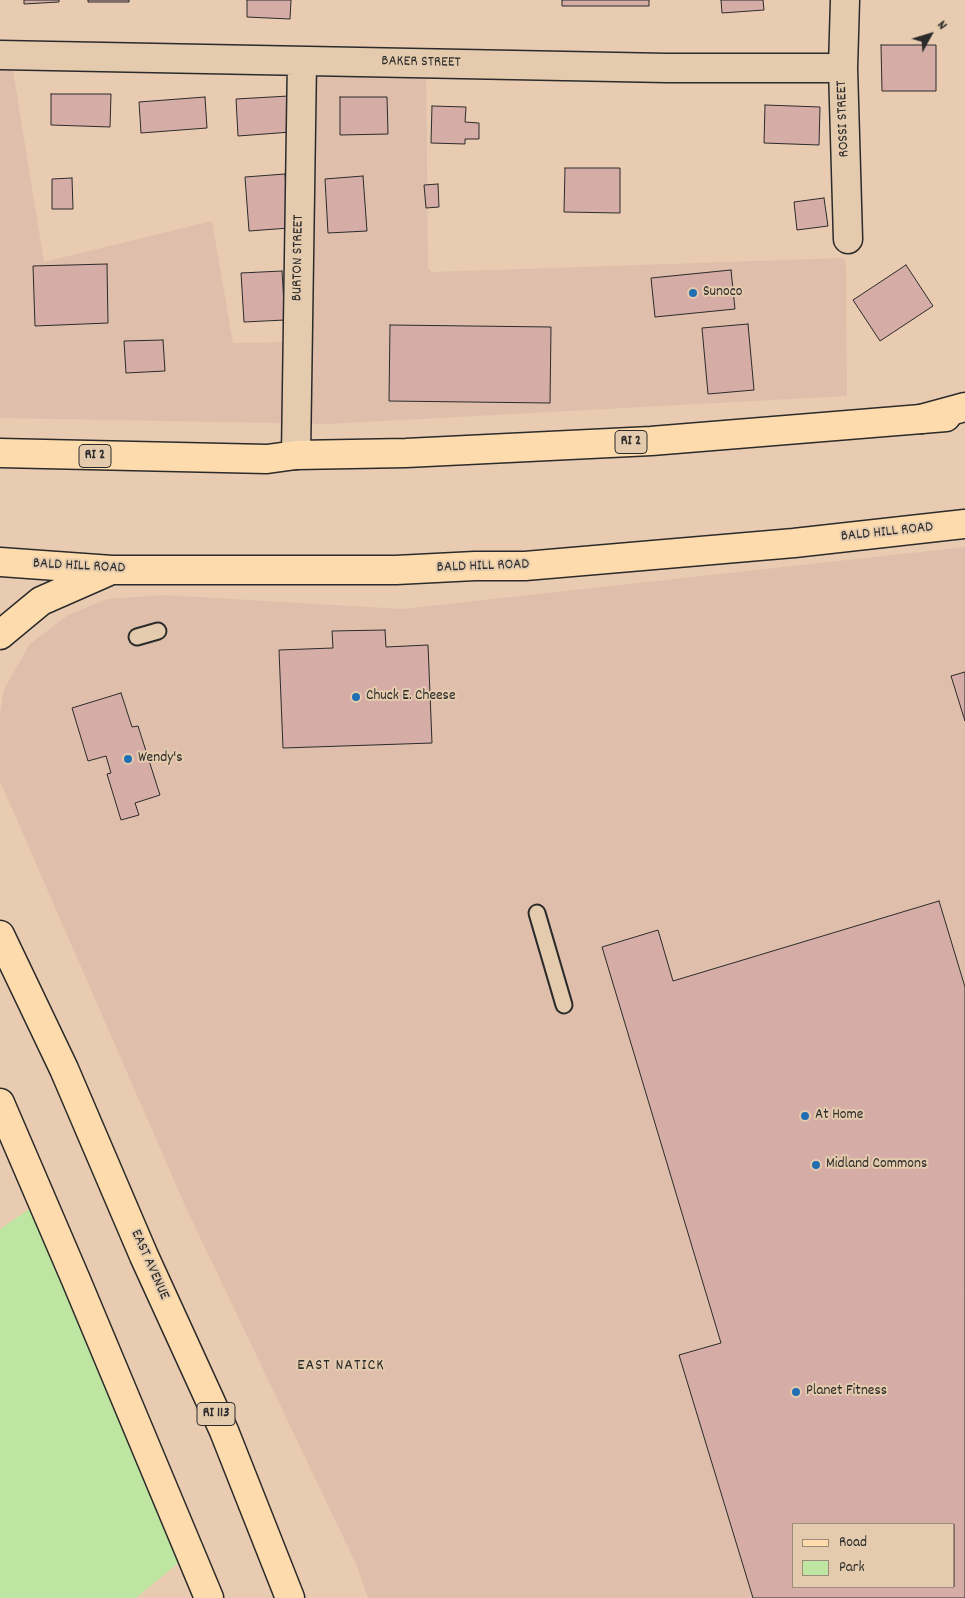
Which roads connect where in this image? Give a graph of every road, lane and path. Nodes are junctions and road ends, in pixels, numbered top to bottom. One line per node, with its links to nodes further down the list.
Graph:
1 (845, 0): 4 (street, ROSSI STREET)
2 (0, 55): 3 (street, BAKER STREET)
3 (302, 61): 4 (street, BAKER STREET); 10 (street, BURTON STREET)
4 (843, 68): 5 (street, ROSSI STREET)
5 (848, 239)
6 (965, 407): 8 (main road)
7 (965, 416): 8 (main road, RI 2)
8 (921, 419): 10 (main road, RI 2)
9 (0, 453): 10 (main road, RI 2)
10 (296, 455)
11 (965, 524): 13 (main road, BALD HILL ROAD)
12 (0, 562): 13 (main road, BALD HILL ROAD)
13 (112, 570): 15 (main road)
14 (158, 631): 16 (lane)
15 (0, 635)
16 (137, 637)
17 (537, 913): 19 (lane)
18 (1, 934): 22 (main road, EAST AVENUE / RI 113)
19 (564, 1005)
20 (0, 1103): 21 (main road)
21 (209, 1598)
22 (290, 1598)

